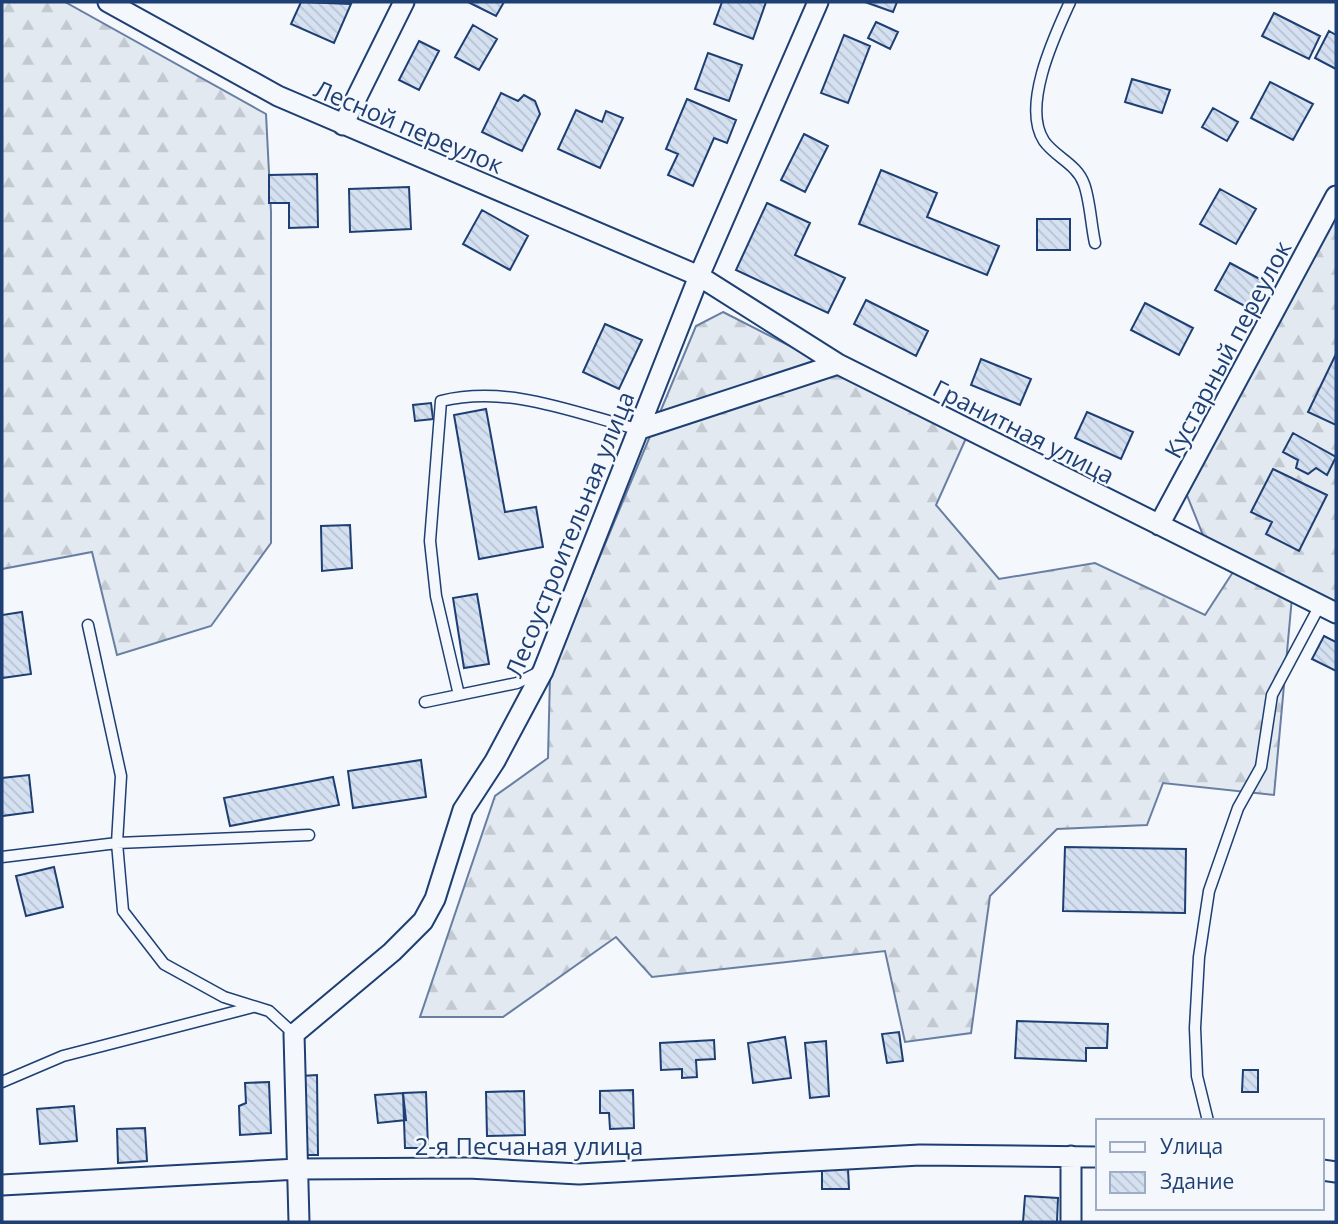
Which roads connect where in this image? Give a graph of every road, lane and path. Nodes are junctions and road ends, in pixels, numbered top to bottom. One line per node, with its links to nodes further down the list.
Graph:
1 (108, 2): 5 (street, Лесной переулок)
2 (404, 2): 5 (street)
3 (818, 2): 8 (street, Лесоустроительная улица)
4 (1070, 2): 7 (lane)
5 (343, 125): 8 (street, Лесной переулок)
6 (1336, 196): 11 (street, Кустарный переулок)
7 (1095, 243)
8 (699, 276): 9 (street, Гранитная улица); 10 (street, Лесоустроительная улица)
9 (838, 364): 10 (street); 11 (street, Гранитная улица)
10 (635, 429): 14 (street, Лесоустроительная улица); 15 (lane)
11 (1159, 525): 12 (street, Гранитная улица)
12 (1328, 609): 23 (lane)
13 (88, 625): 18 (lane)
14 (543, 671): 15 (lane); 21 (street, Лесоустроительная улица)
15 (459, 695): 16 (lane)
16 (425, 702)
17 (309, 835): 18 (lane)
18 (117, 843): 19 (lane); 20 (lane)
19 (2, 857)
20 (254, 1006): 21 (lane); 22 (lane)
21 (294, 1034): 26 (street)
22 (2, 1082)
23 (1208, 1119)
24 (1071, 1156): 25 (street, 2-я Песчаная улица); 26 (street, 2-я Песчаная улица); 29 (street)
25 (1096, 1157)
26 (298, 1169): 27 (street, 2-я Песчаная улица); 28 (street)
27 (2, 1185)
28 (299, 1222)
29 (1071, 1222)

